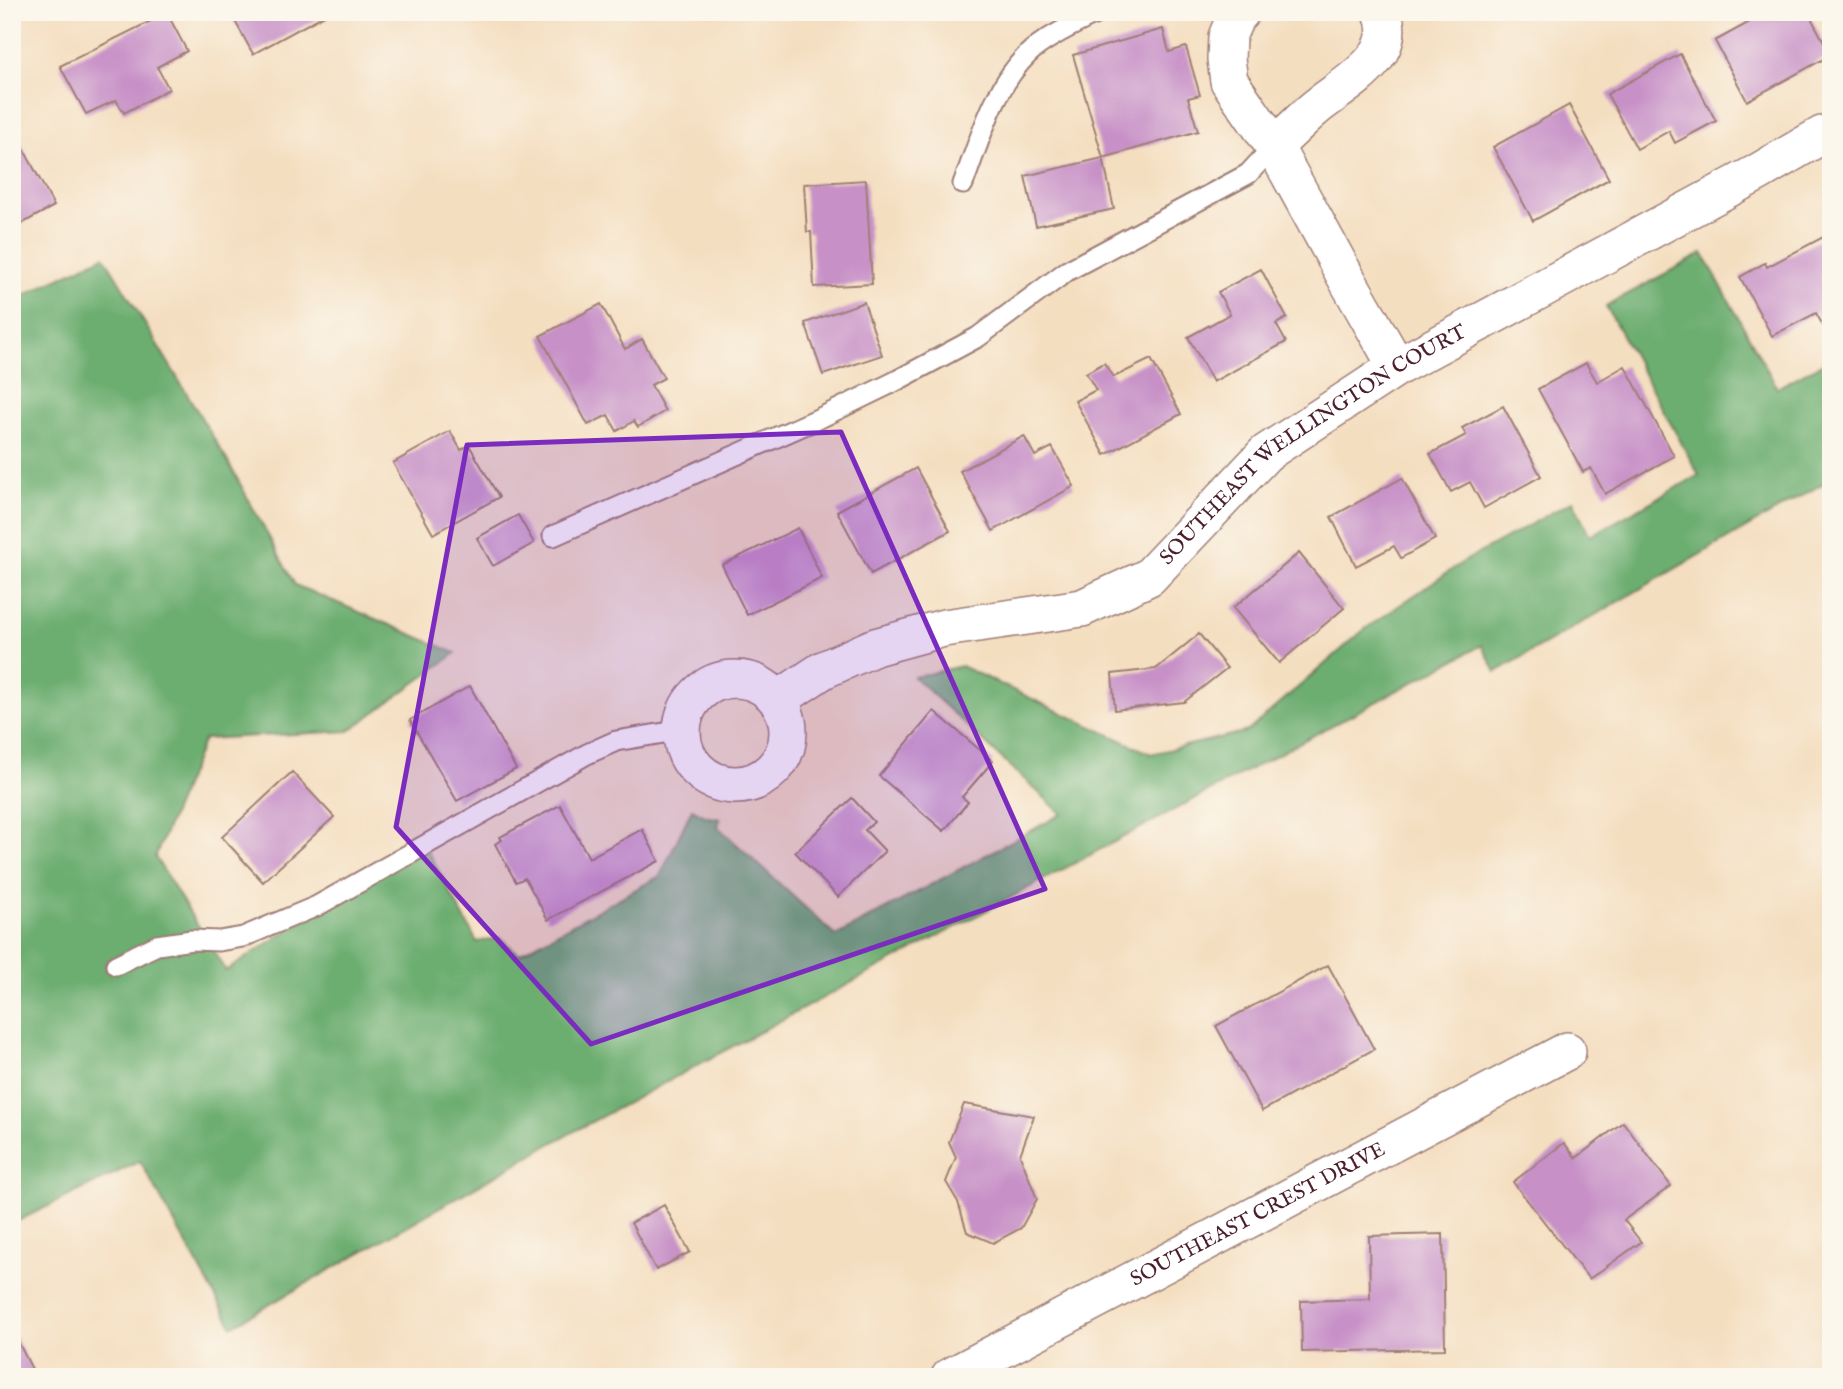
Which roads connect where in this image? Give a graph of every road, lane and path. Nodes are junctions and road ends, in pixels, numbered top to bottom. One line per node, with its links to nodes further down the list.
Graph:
1 (1099, 12): 6 (lane)
2 (1241, 12): 5 (street)
3 (1382, 12): 5 (street)
4 (1831, 132): 7 (street, SOUTHEAST WELLINGTON COURT)
5 (1274, 146): 7 (street); 8 (lane)
6 (963, 184)
7 (1397, 368): 9 (street, SOUTHEAST WELLINGTON COURT)
8 (553, 536)
9 (779, 699): 10 (street); 10 (street)
10 (682, 730): 11 (lane)
11 (116, 965)
12 (1567, 1051): 13 (street, SOUTHEAST CREST DRIVE)
13 (950, 1377)

